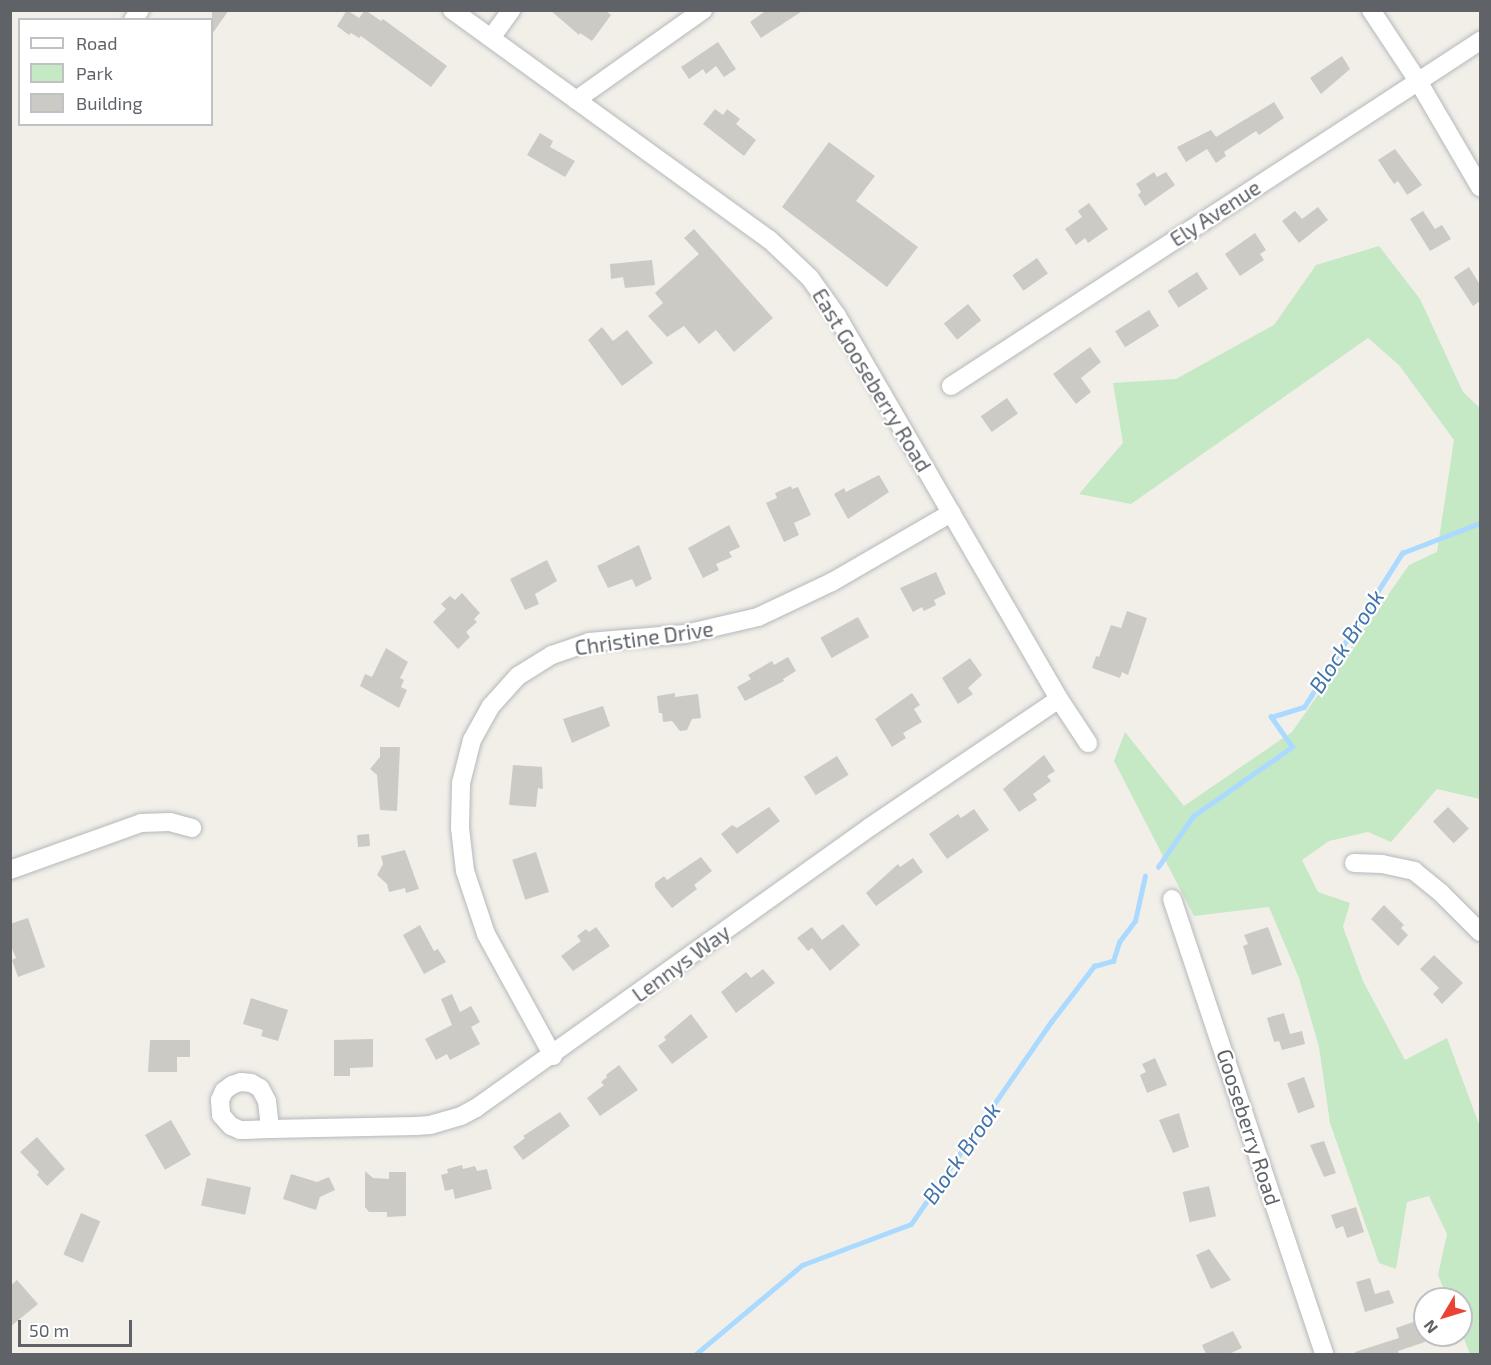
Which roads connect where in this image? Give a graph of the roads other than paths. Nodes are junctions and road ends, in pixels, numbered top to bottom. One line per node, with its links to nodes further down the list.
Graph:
1 (452, 10): 5 (street, East Gooseberry Road)
2 (511, 10): 5 (street)
3 (703, 10): 8 (street)
4 (1371, 10): 7 (street)
5 (491, 38): 8 (street, East Gooseberry Road)
6 (1480, 41): 7 (street, Ely Avenue)
7 (1418, 81): 9 (street); 10 (street, Ely Avenue)
8 (576, 100): 11 (street, East Gooseberry Road)
9 (1480, 187)
10 (951, 386)
11 (951, 513): 12 (street, East Gooseberry Road); 19 (street, Christine Drive)
12 (1059, 699): 13 (street, East Gooseberry Road); 19 (street, Lennys Way)
13 (1088, 743)
14 (192, 828): 16 (street)
15 (1354, 863): 18 (street)
16 (10, 870)
17 (1172, 899): 21 (street, Gooseberry Road)
18 (1480, 932)
19 (553, 1056): 20 (street, Lennys Way)
20 (270, 1129)
21 (1324, 1354)

